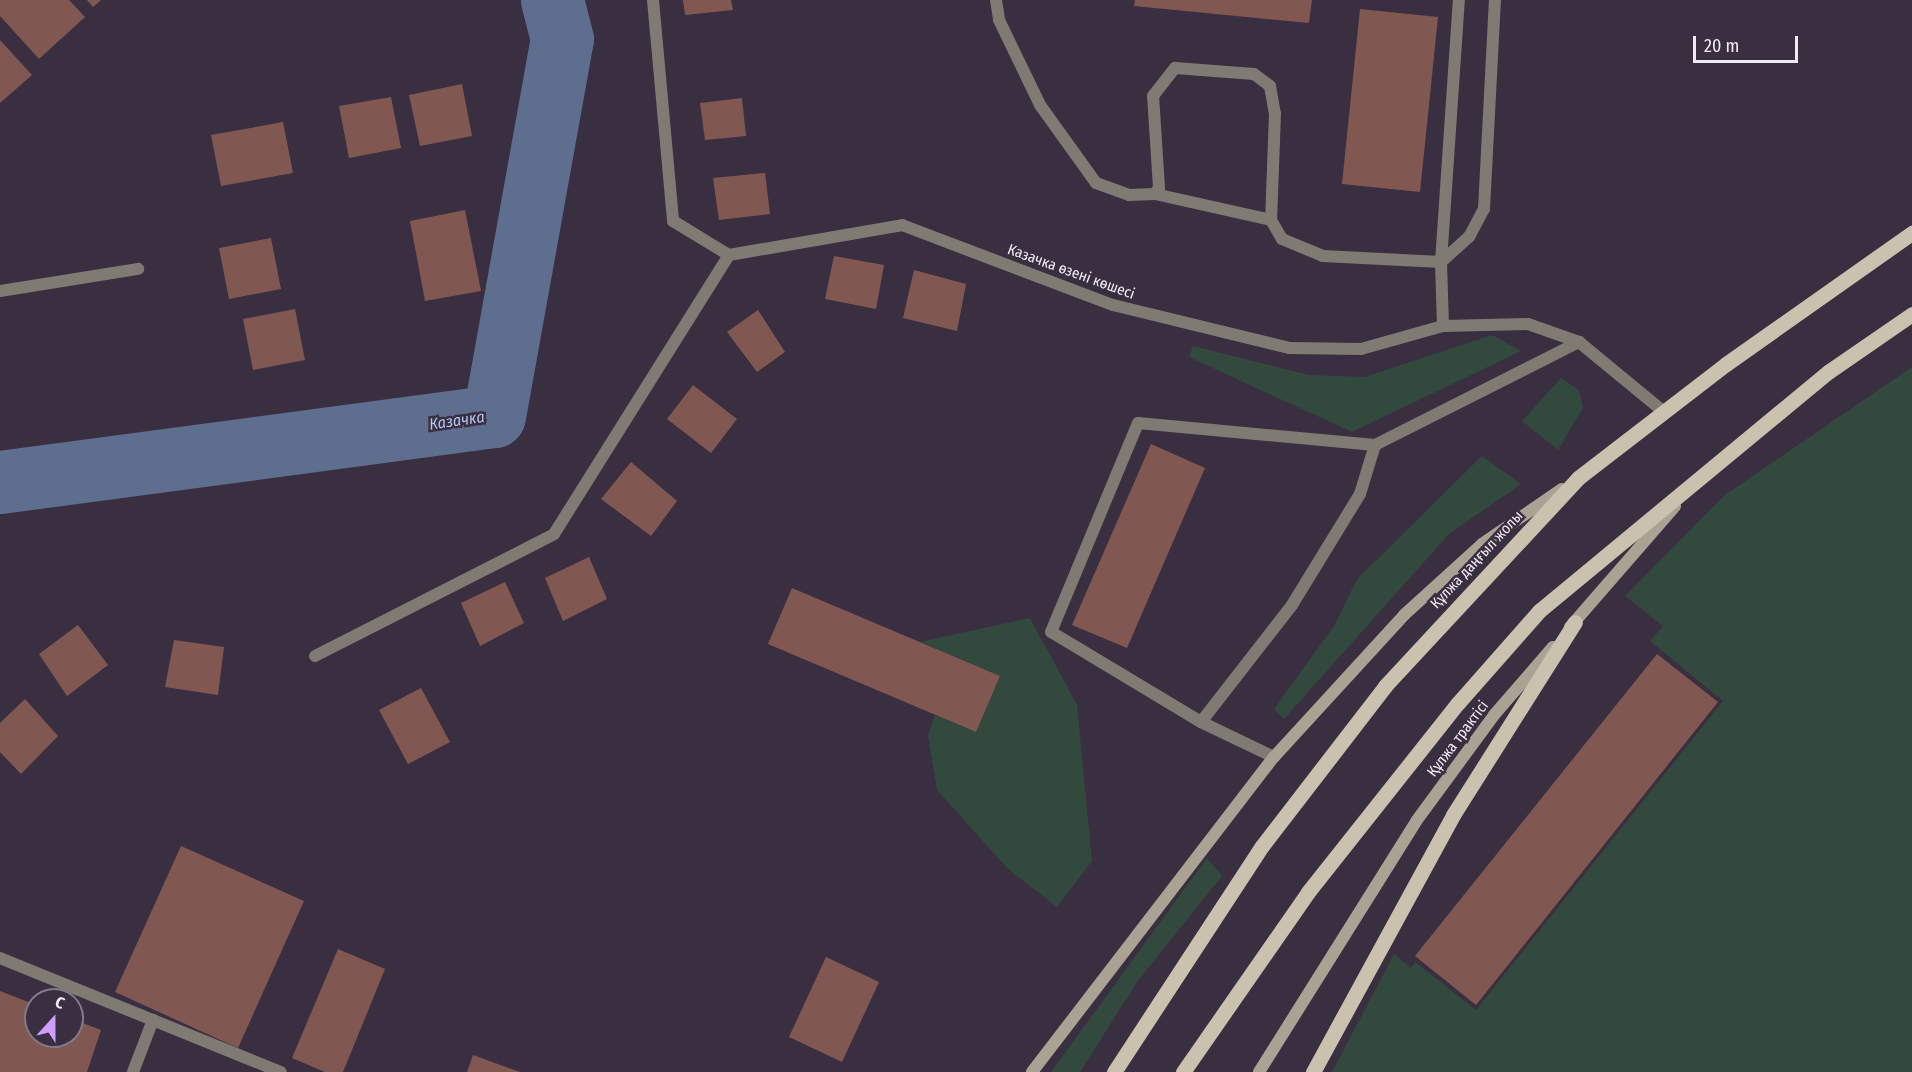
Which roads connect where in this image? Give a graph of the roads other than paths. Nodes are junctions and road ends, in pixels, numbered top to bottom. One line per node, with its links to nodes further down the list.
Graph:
1 (653, 0): 8 (street)
2 (996, 0): 5 (street)
3 (1460, 0): 9 (street)
4 (1495, 0): 9 (street)
5 (1155, 194): 6 (street); 6 (street)
6 (1271, 220): 9 (street)
7 (1912, 233): 15 (main road, Құлжа даңғыл жолы)
8 (729, 255): 13 (street, Казачка өзені көшесі); 20 (street)
9 (1441, 262): 13 (street)
10 (138, 269): 11 (street)
11 (0, 291)
12 (1912, 314): 17 (main road)
13 (1443, 326): 14 (street, Казачка өзені көшесі)
14 (1579, 342): 15 (street, Казачка өзені көшесі); 16 (street)
15 (1664, 412): 18 (main road, Құлжа даңғыл жолы)
16 (1375, 445): 21 (street); 21 (street)
17 (1723, 456): 19 (main road, Құлжа трактісі); 29 (main road)
18 (1578, 478): 22 (main road); 28 (main road, Құлжа даңғыл жолы)
19 (1575, 622): 30 (main road, Құлжа трактісі); 31 (main road)
20 (315, 656)
21 (1201, 722): 22 (street)
22 (1274, 757): 27 (main road)
23 (0, 957): 24 (street)
24 (153, 1020): 25 (street); 26 (street)
25 (133, 1072)
26 (281, 1072)
27 (1032, 1072)
28 (1114, 1072)
29 (1183, 1072)
30 (1259, 1072)
31 (1313, 1072)

